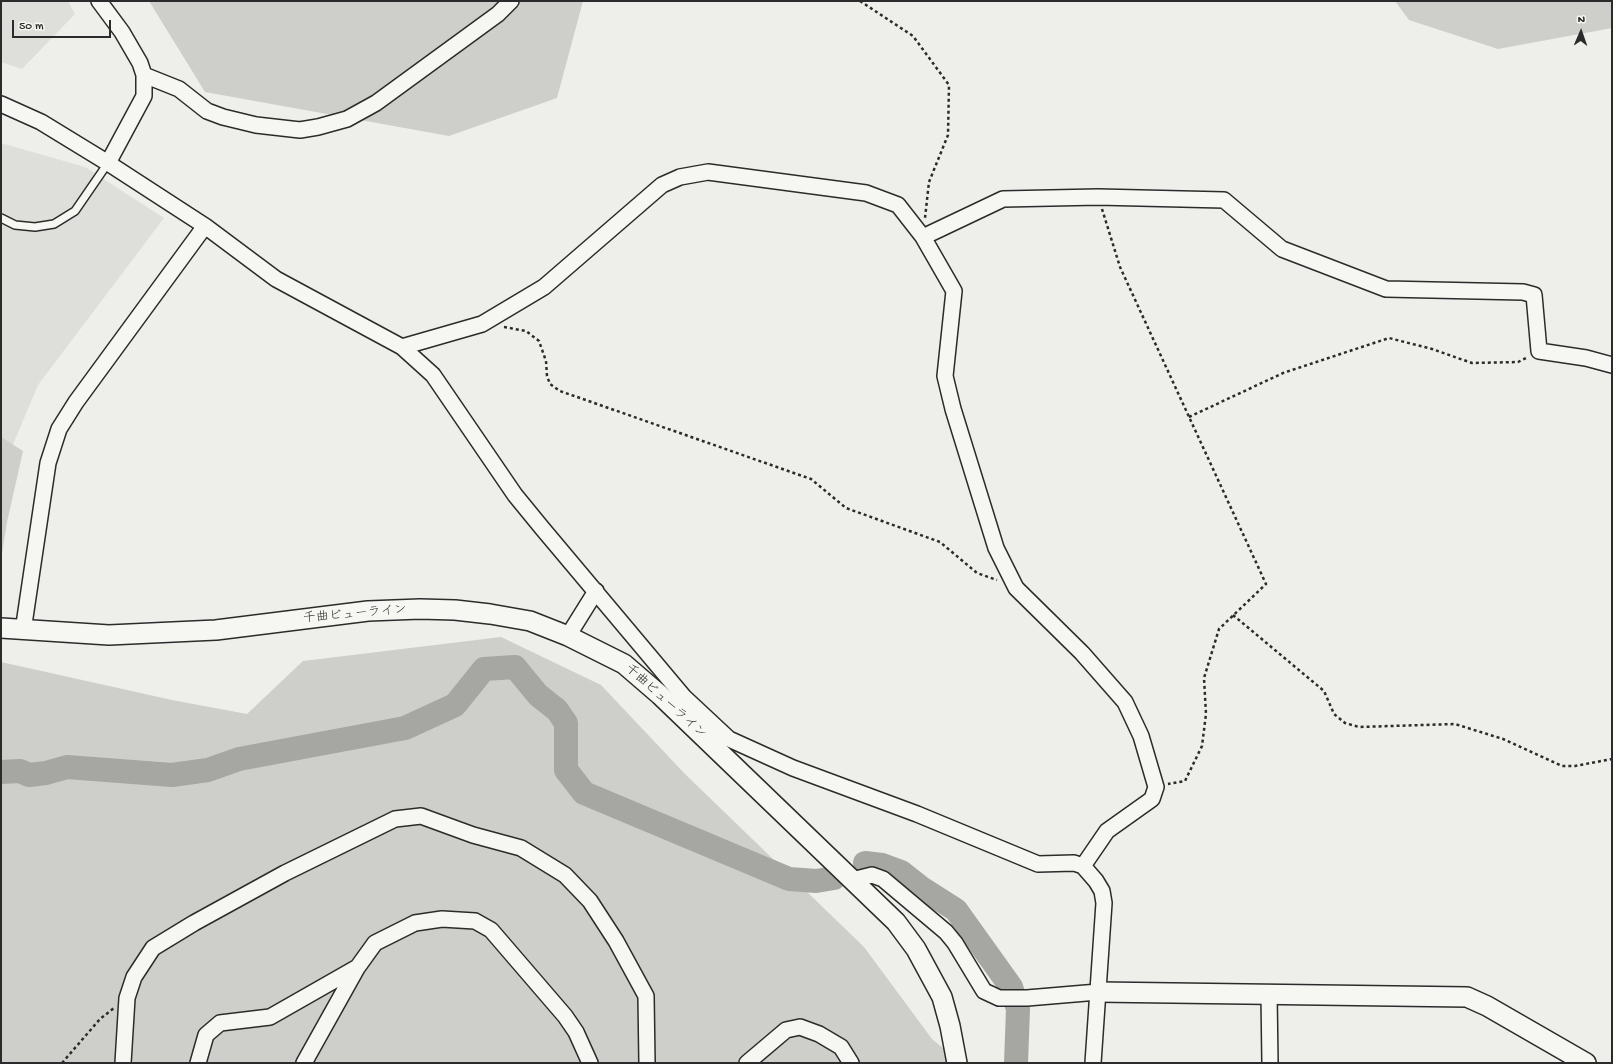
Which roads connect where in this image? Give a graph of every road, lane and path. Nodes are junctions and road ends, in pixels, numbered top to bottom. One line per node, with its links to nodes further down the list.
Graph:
1 (99, 1): 4 (street)
2 (511, 1): 4 (street)
3 (860, 1): 10 (path)
4 (144, 75): 6 (street)
5 (1, 104): 6 (street)
6 (108, 163): 8 (lane); 9 (street)
7 (1098, 197): 10 (street); 13 (street); 15 (path)
8 (1, 218)
9 (205, 226): 12 (street); 20 (street)
10 (923, 237): 11 (street); 16 (street)
11 (482, 324): 12 (street); 16 (path)
12 (402, 347): 17 (street)
13 (1539, 351): 14 (street); 15 (path)
14 (1612, 365)
15 (1189, 417): 18 (path)
16 (1016, 588): 23 (street)
17 (596, 591): 21 (street); 24 (street)
18 (1233, 615): 22 (path); 23 (path)
19 (1, 628): 20 (street, 千曲ビューライン)
20 (22, 631): 21 (street, 千曲ビューライン)
21 (568, 636): 25 (street, 千曲ビューライン)
22 (1612, 759)
23 (1156, 787): 24 (street)
24 (1083, 866): 27 (street)
25 (852, 880): 27 (street); 38 (street, 千曲ビューライン)
26 (357, 968): 32 (street); 33 (street); 34 (street)
27 (1098, 992): 28 (street); 39 (street)
28 (1269, 994): 40 (street); 41 (street)
29 (127, 997): 30 (path); 31 (street); 35 (street)
30 (62, 1063)
31 (123, 1063)
32 (198, 1063)
33 (304, 1063)
34 (590, 1063)
35 (647, 1063)
36 (747, 1063): 37 (street)
37 (851, 1063)
38 (957, 1063)
39 (1093, 1063)
40 (1270, 1063)
41 (1586, 1063)

